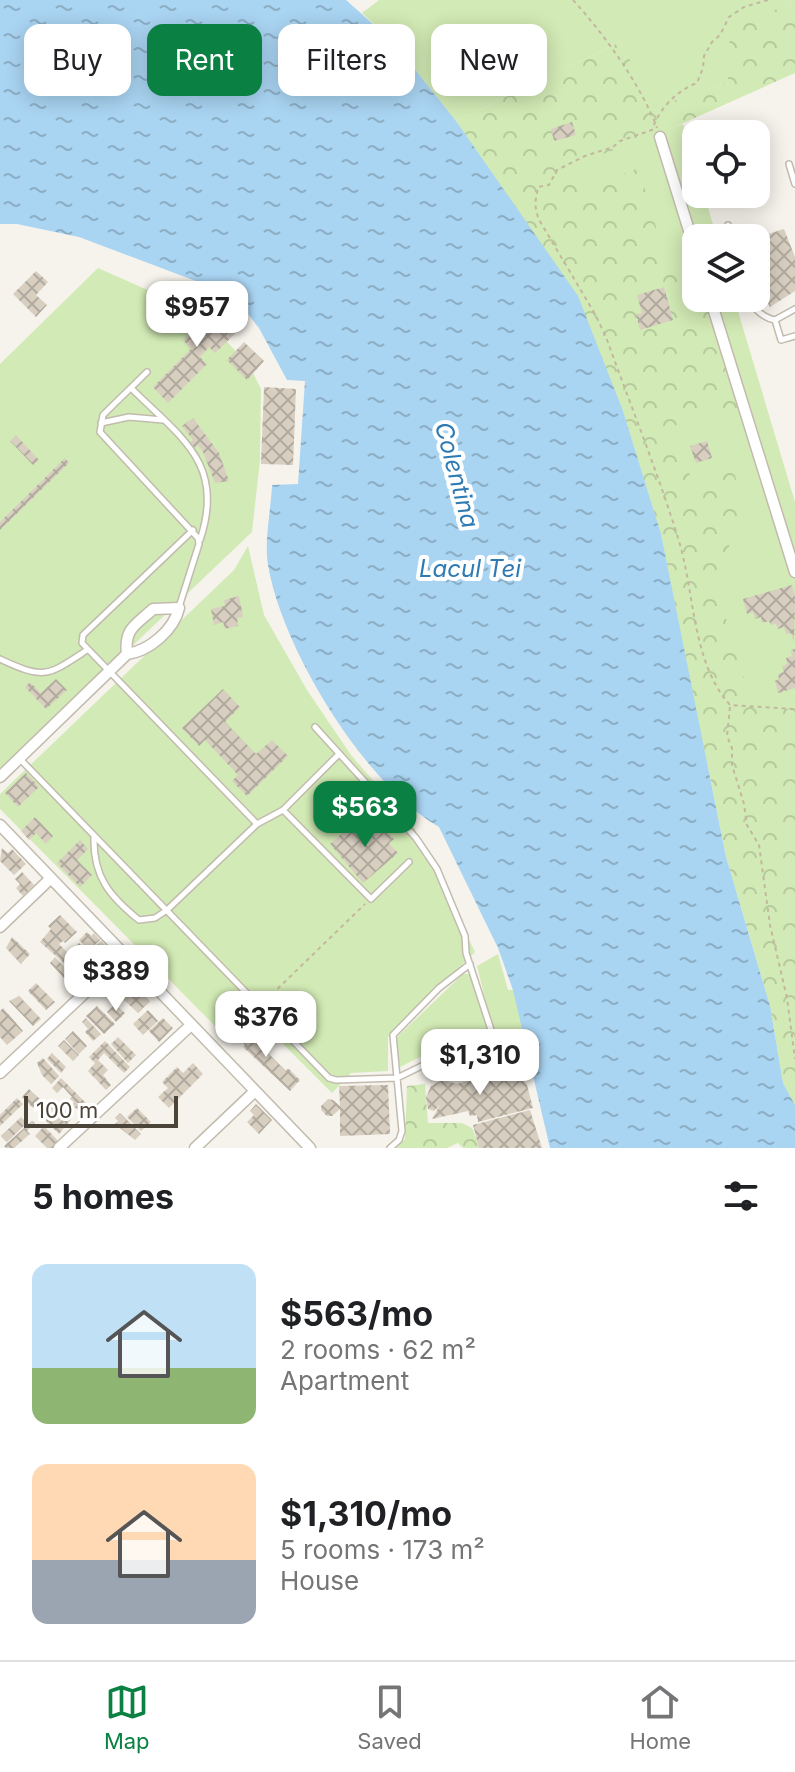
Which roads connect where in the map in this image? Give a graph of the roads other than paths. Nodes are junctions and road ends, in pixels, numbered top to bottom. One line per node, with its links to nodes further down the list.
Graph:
1 (660, 137): 4 (street)
2 (789, 164): 3 (lane)
3 (795, 184)
4 (687, 224)
5 (795, 309): 8 (lane)
6 (714, 312): 16 (street)
7 (759, 312): 8 (lane)
8 (775, 320): 9 (lane)
9 (795, 336)
10 (147, 372): 11 (lane)
11 (131, 388): 12 (lane); 13 (lane)
12 (164, 420): 13 (lane); 15 (lane)
13 (101, 423): 14 (lane)
14 (193, 530): 15 (lane); 18 (lane)
15 (199, 544): 17 (lane)
16 (795, 572)
17 (179, 608): 19 (street); 19 (street)
18 (87, 650): 20 (lane); 21 (lane)
19 (127, 654): 21 (street)
20 (0, 659)
21 (110, 671): 24 (street); 27 (lane)
22 (315, 727): 23 (lane)
23 (339, 754): 26 (lane); 35 (lane)
24 (20, 758): 25 (street); 29 (lane)
25 (0, 777)
26 (283, 810): 27 (lane); 30 (lane)
27 (257, 824): 32 (lane)
28 (0, 825): 31 (street)
29 (94, 835): 32 (lane); 32 (lane)
30 (409, 862)
31 (51, 878): 33 (street); 34 (street)
32 (167, 910): 38 (lane)
33 (0, 927)
34 (125, 955): 36 (street); 37 (street)
35 (470, 964): 38 (lane); 38 (lane)
36 (191, 1025): 39 (street); 40 (street)
37 (0, 1073)
38 (397, 1078): 43 (lane)
39 (255, 1091): 41 (street); 42 (street)
40 (59, 1148)
41 (195, 1148)
42 (310, 1148)
43 (390, 1148)

